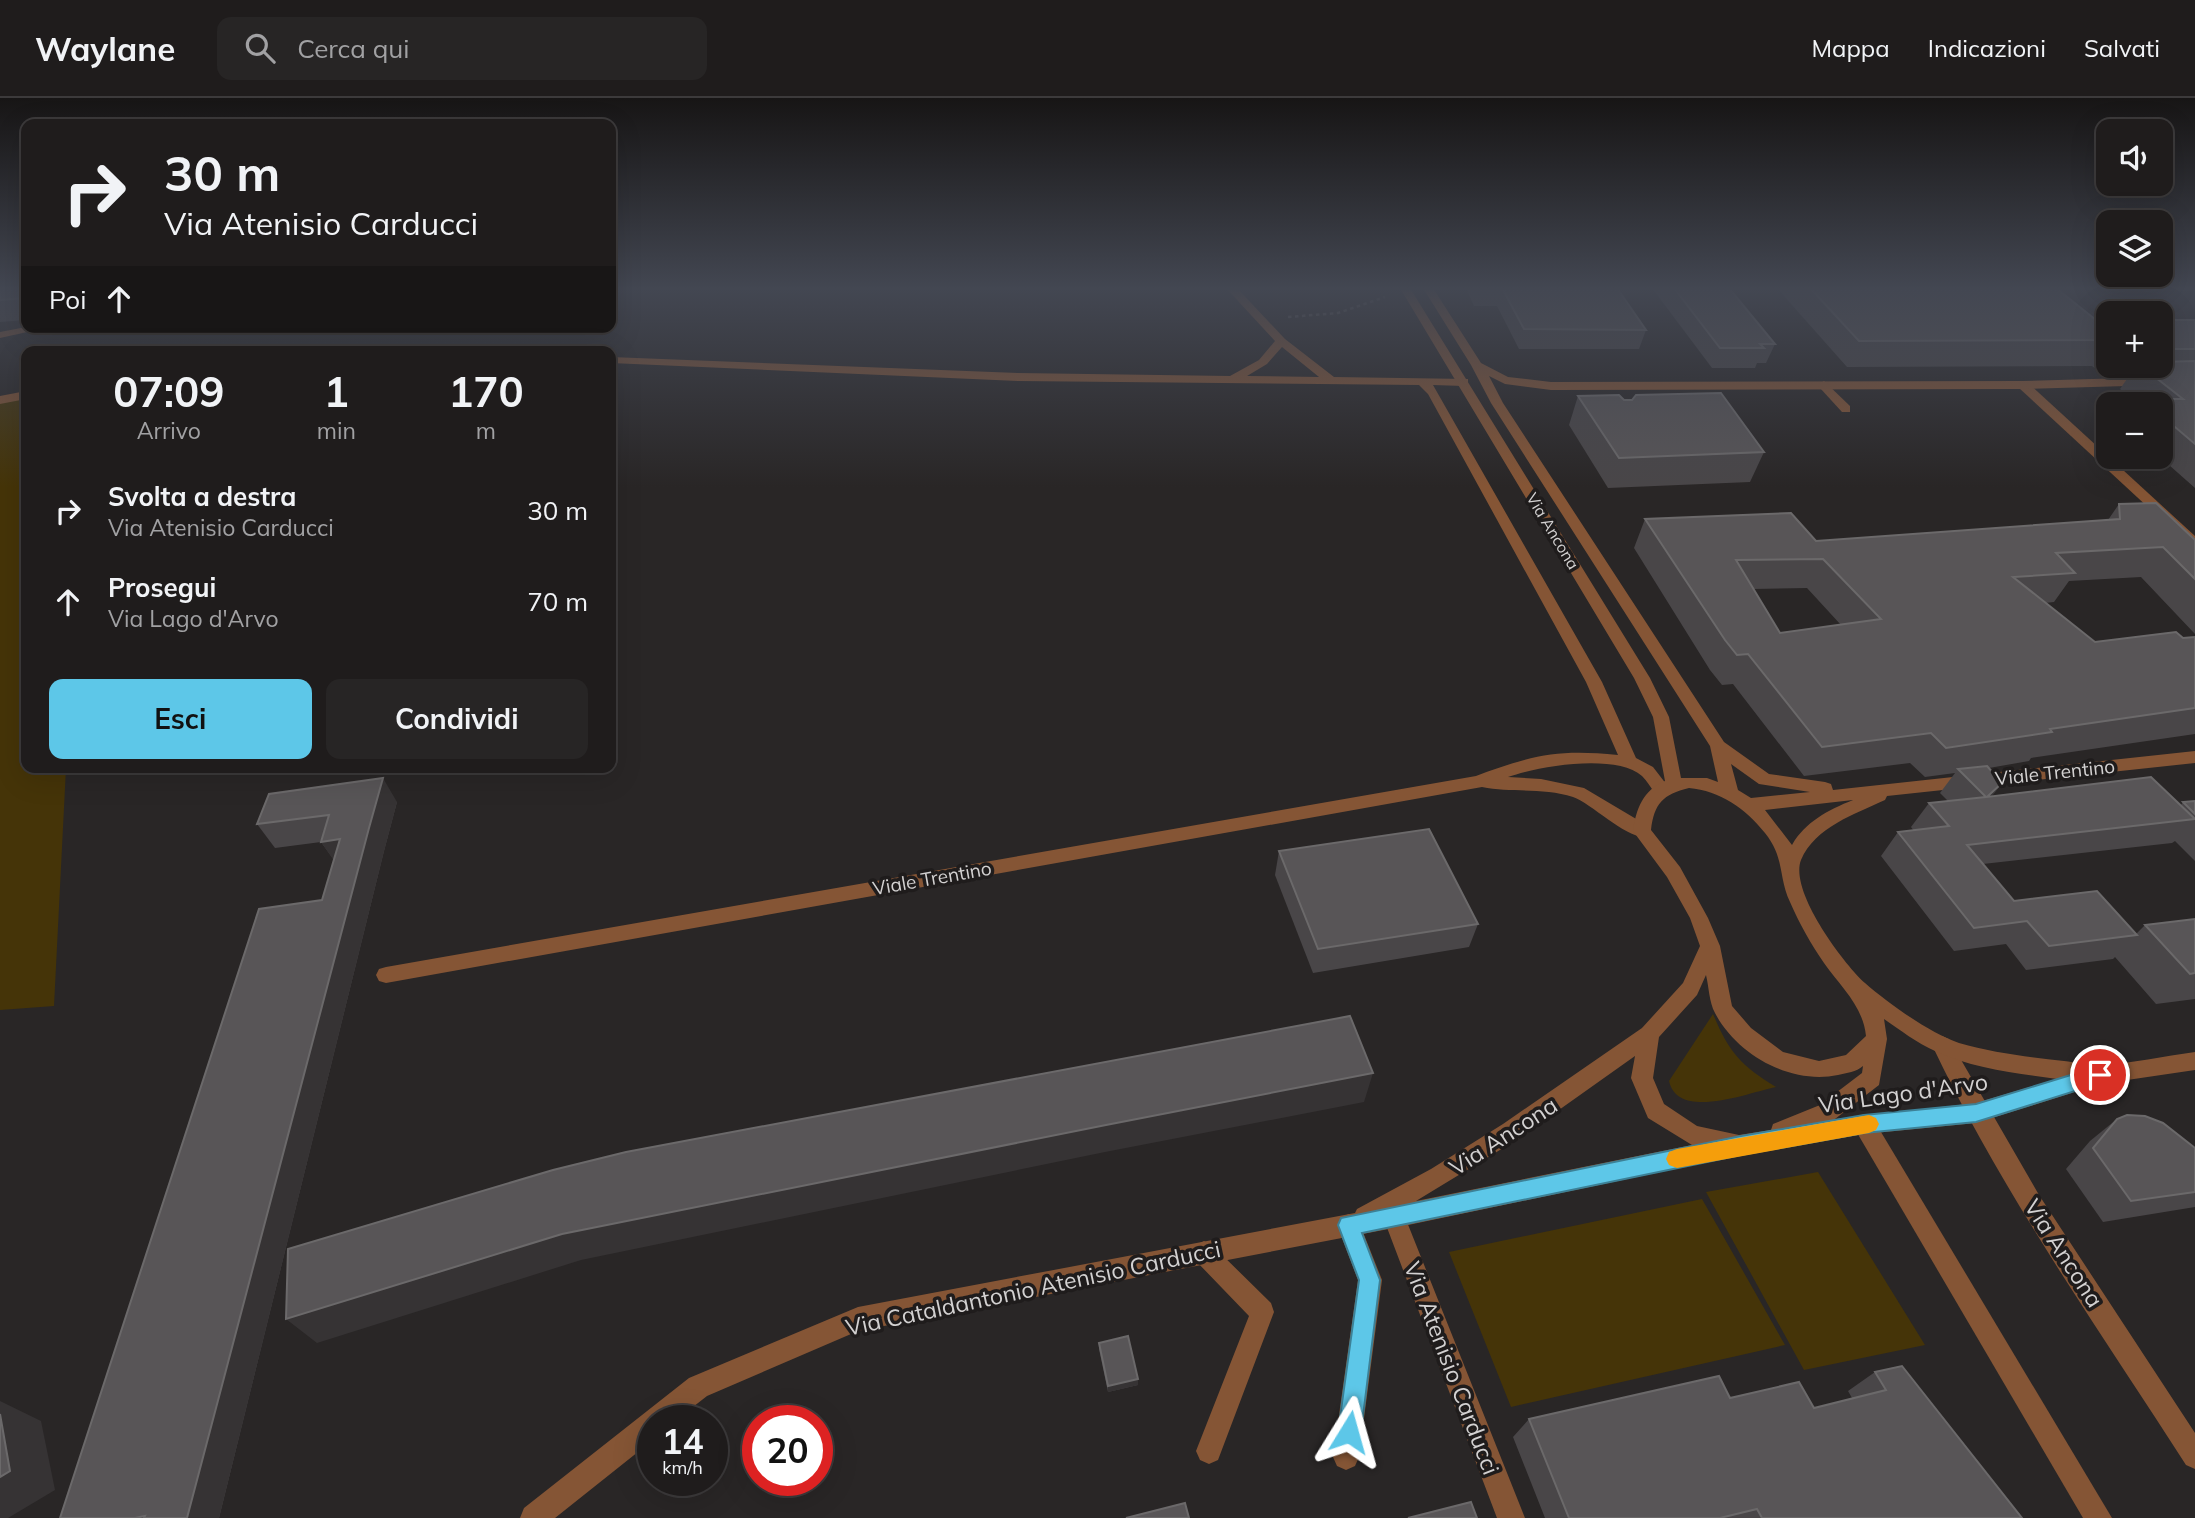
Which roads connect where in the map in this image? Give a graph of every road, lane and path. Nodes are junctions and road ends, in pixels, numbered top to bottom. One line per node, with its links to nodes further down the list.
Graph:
1 (1270, 354): 8 (street)
2 (1298, 354): 9 (street)
3 (1447, 354): 11 (street, Via Ancona)
4 (1470, 354): 6 (street, Via Ancona)
5 (616, 360): 8 (street)
6 (1477, 365): 14 (street); 17 (street, Via Ancona)
7 (2195, 380): 13 (street)
8 (1230, 381): 9 (street)
9 (1332, 382): 10 (street)
10 (1423, 382): 11 (street); 22 (street)
11 (1464, 382): 24 (street, Via Ancona)
12 (1824, 385): 13 (street); 14 (street); 18 (street)
13 (2023, 385): 19 (street)
14 (1551, 386): 17 (street)
15 (21, 396): 16 (street)
16 (0, 400)
17 (1497, 403): 20 (street, Via Ancona)
18 (1846, 409)
19 (2195, 543)
20 (1718, 746): 25 (street, Via Ancona); 26 (street, Via Ancona)
21 (2195, 757): 25 (street, Viale Trentino)
22 (1629, 762): 23 (street, Viale Trentino); 24 (street)
23 (1478, 782): 28 (street, Viale Trentino); 31 (street, Viale Trentino)
24 (1668, 786): 26 (street, Via Ancona); 28 (street)
25 (1895, 790): 27 (street, Viale Trentino); 29 (street)
26 (1730, 793): 27 (street, Via Ancona)
27 (1749, 805): 29 (street, Via Ancona)
28 (1642, 831): 30 (street)
29 (1791, 862): 32 (street, Via Ancona)
30 (1710, 946): 33 (street, Via Ancona); 34 (street)
31 (386, 975)
32 (1857, 988): 34 (street, Via Ancona); 35 (street, Via Ancona)
33 (1649, 1034): 40 (street); 42 (street, Via Ancona)
34 (1877, 1039): 40 (street)
35 (1942, 1045): 37 (street, Via Ancona); 38 (street, Via Ancona)
36 (2195, 1061): 37 (street, Via Lago d'Arvo)
37 (2100, 1075): 38 (street, Via Lago d'Arvo)
38 (1976, 1113): 39 (street, Via Lago d'Arvo); 47 (street, Via Ancona)
39 (1864, 1124): 40 (street, Via Lago d'Arvo); 51 (street)
40 (1741, 1145): 41 (street)
41 (1394, 1217): 42 (street); 50 (street, Via Atenisio Carducci)
42 (1349, 1225): 43 (street, Via Cataldantonio Atenisio Carducci); 48 (street)
43 (1204, 1253): 44 (street, Via Cataldantonio Atenisio Carducci); 46 (street)
44 (675, 1405)
45 (637, 1436): 49 (street, Via Cataldantonio Atenisio Carducci)
46 (1209, 1451)
47 (2195, 1456)
48 (1346, 1457)
49 (534, 1518)
50 (1511, 1518)
51 (2098, 1518)

